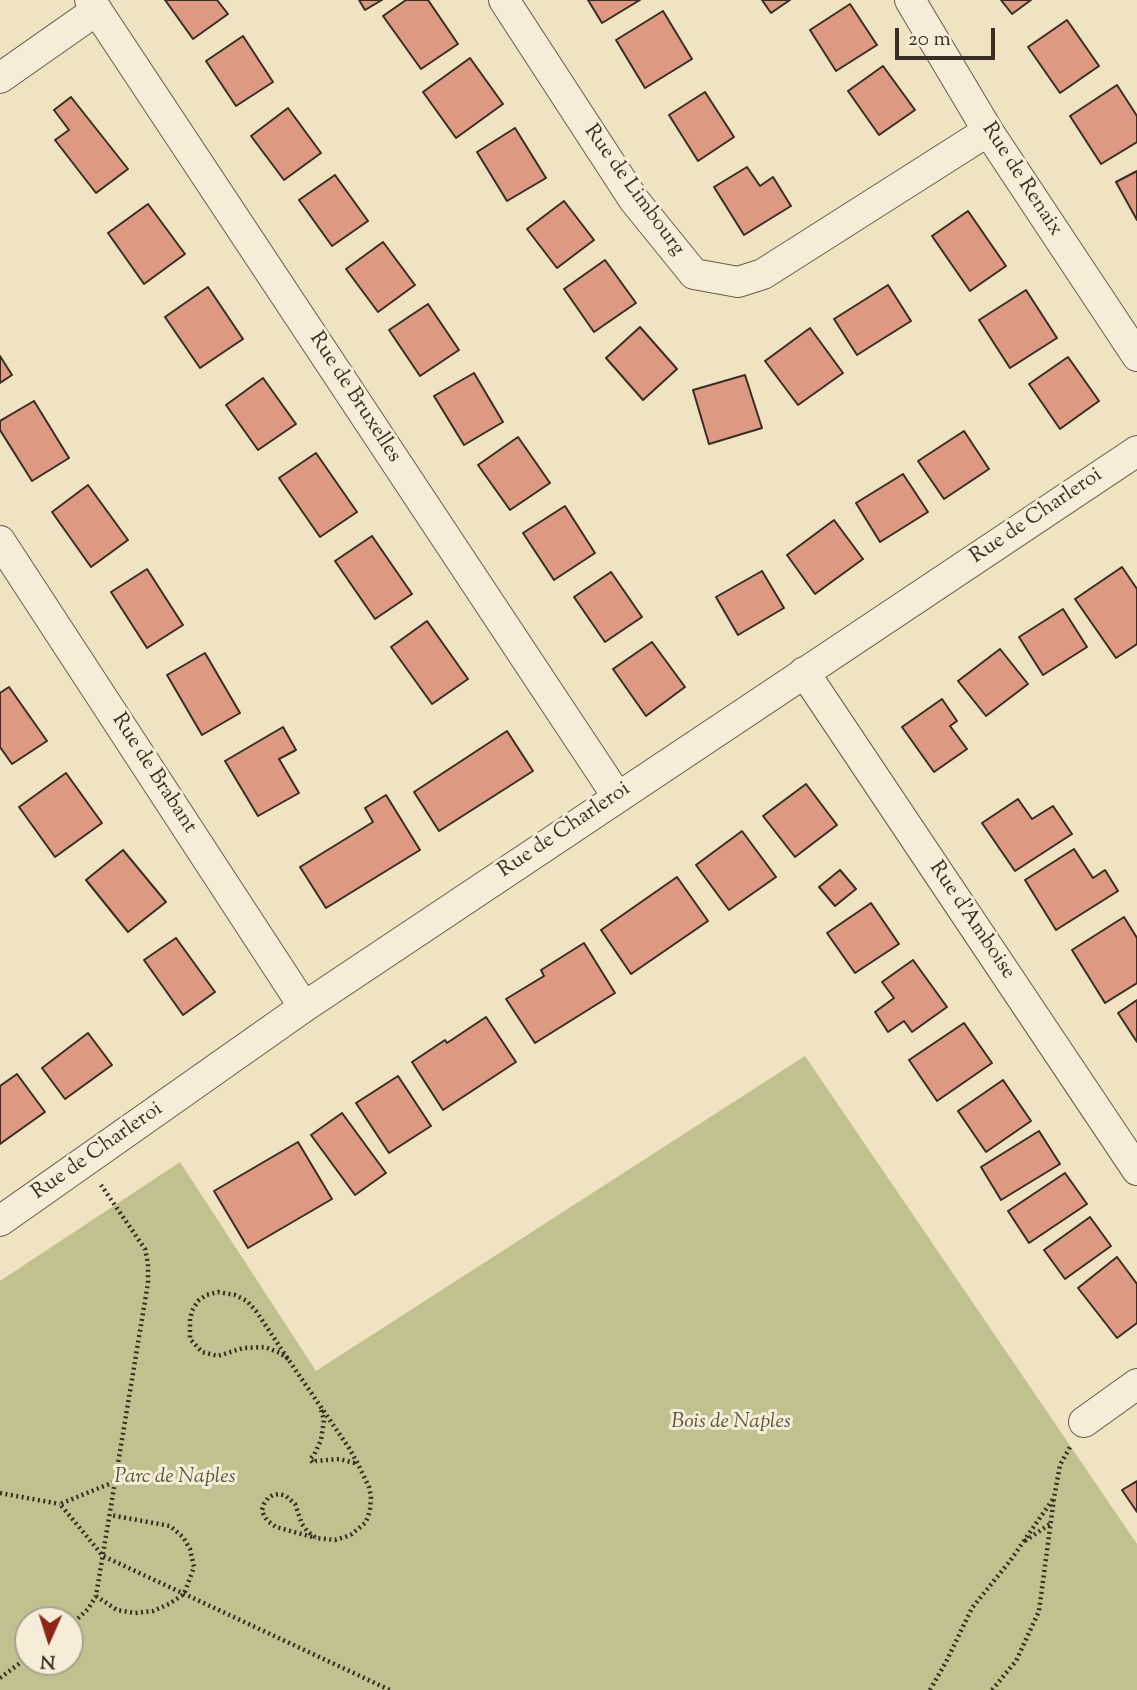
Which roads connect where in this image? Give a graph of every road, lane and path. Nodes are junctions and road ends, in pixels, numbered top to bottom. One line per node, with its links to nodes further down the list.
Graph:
1 (504, 0): 5 (street, Rue de Limbourg)
2 (910, 0): 5 (street, Rue de Renaix)
3 (94, 5): 4 (street); 10 (street, Rue de Bruxelles)
4 (0, 78)
5 (988, 131): 6 (street, Rue de Renaix)
6 (1137, 356)
7 (1137, 451): 9 (street, Rue de Charleroi)
8 (0, 541): 11 (street, Rue de Brabant)
9 (804, 672): 10 (street, Rue de Charleroi); 13 (street, Rue d'Amboise)
10 (617, 796): 11 (street, Rue de Charleroi)
11 (304, 1007): 12 (street, Rue de Charleroi)
12 (85, 1161): 14 (street, Rue de Charleroi); 20 (path)
13 (1137, 1170)
14 (0, 1221)
15 (288, 1359): 15 (path); 17 (path)
16 (1137, 1384): 18 (street)
17 (320, 1406): 19 (path); 19 (path)
18 (1084, 1422): 22 (path)
19 (358, 1464): 26 (path)
20 (115, 1482): 23 (path); 24 (path)
21 (0, 1493): 23 (path)
22 (1054, 1498): 25 (path); 27 (path)
23 (60, 1504): 28 (path)
24 (110, 1515): 28 (path); 29 (path)
25 (1050, 1523): 27 (path); 34 (path)
26 (316, 1538): 26 (path)
27 (1021, 1544): 33 (path)
28 (103, 1556): 29 (path); 30 (path)
29 (184, 1594): 30 (path); 32 (path)
30 (96, 1596): 31 (path)
31 (84, 1613)
32 (390, 1690)
33 (930, 1690)
34 (992, 1690)

